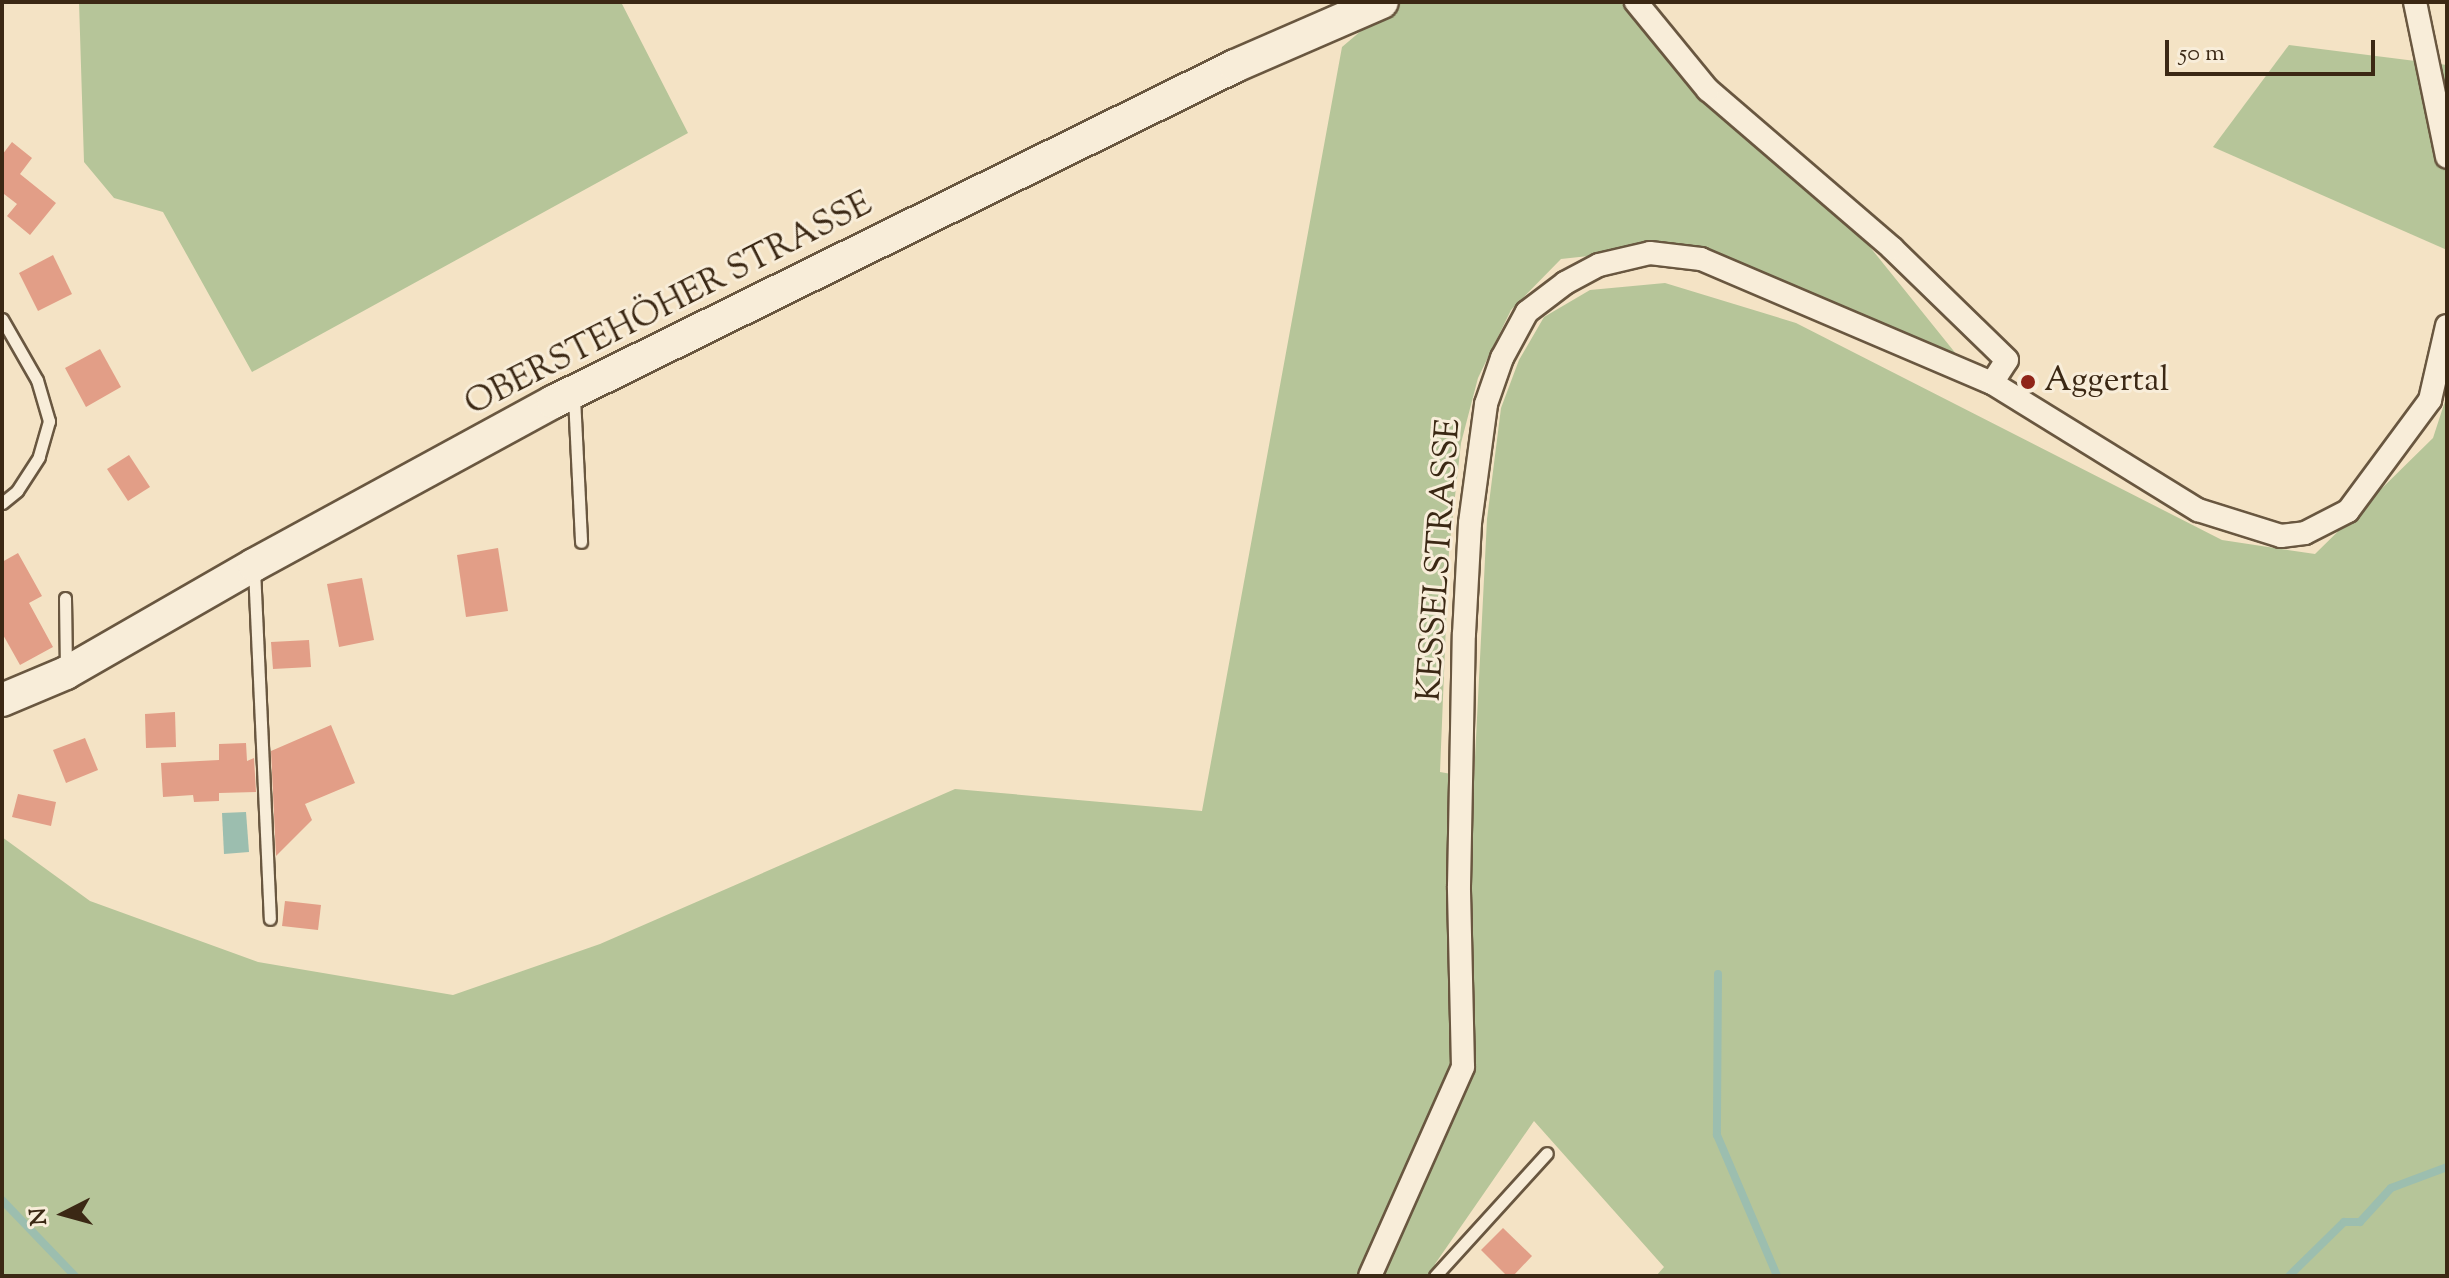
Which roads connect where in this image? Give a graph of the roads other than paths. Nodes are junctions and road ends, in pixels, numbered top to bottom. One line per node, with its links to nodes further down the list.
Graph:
1 (1382, 2): 8 (street, OBERSTEHÖHER STRASSE)
2 (1636, 2): 7 (street)
3 (2415, 2): 4 (street)
4 (2447, 157)
5 (2, 319): 9 (lane)
6 (2447, 326): 7 (street, KESSELSTRASSE)
7 (1992, 383): 17 (street, KESSELSTRASSE)
8 (574, 392): 10 (lane); 11 (street, OBERSTEHÖHER STRASSE)
9 (2, 503)
10 (581, 542)
11 (254, 565): 13 (street, OBERSTEHÖHER STRASSE); 15 (lane)
12 (65, 598): 13 (lane)
13 (66, 673): 14 (street, OBERSTEHÖHER STRASSE)
14 (2, 700)
15 (270, 919)
16 (1547, 1153): 18 (lane)
17 (1370, 1276)
18 (1435, 1276)

